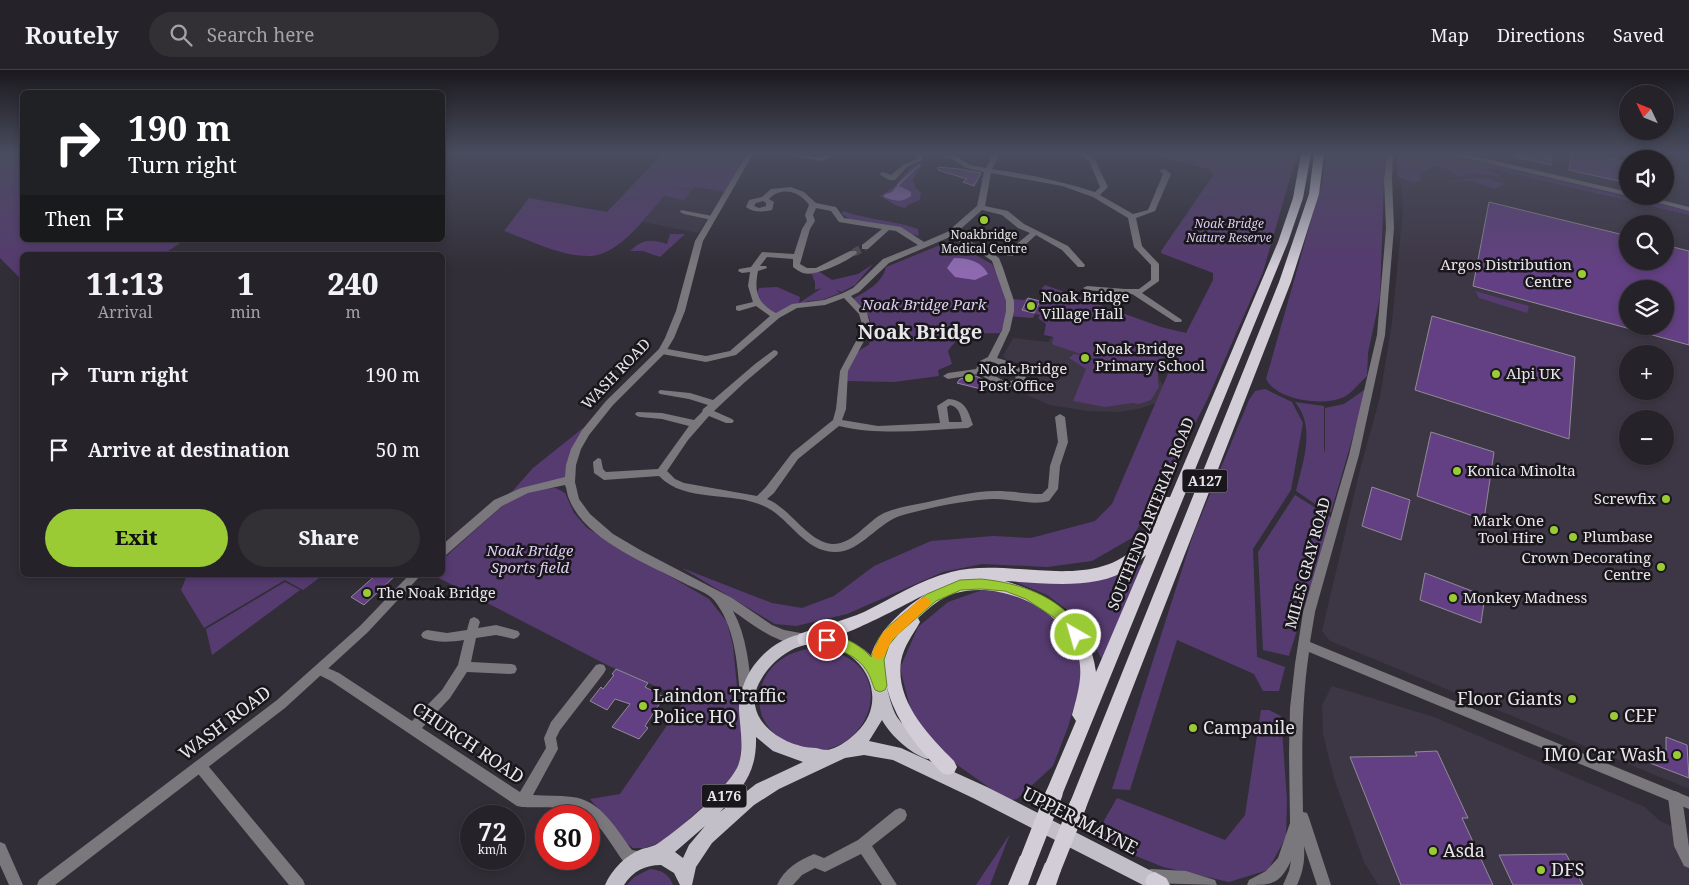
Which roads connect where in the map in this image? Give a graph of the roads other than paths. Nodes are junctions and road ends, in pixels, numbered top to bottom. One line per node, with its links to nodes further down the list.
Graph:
1 (727, 192): 19 (street, WASH ROAD)
2 (771, 192): 12 (street)
3 (802, 192): 13 (street)
4 (984, 192): 15 (street)
5 (1087, 192): 11 (street)
6 (1099, 192): 11 (street)
7 (1159, 192): 18 (street)
8 (1299, 192): 52 (highway, SOUTHEND ARTERIAL ROAD / A127)
9 (1314, 192): 87 (highway, A127, bridge)
10 (1389, 192): 65 (street, MILES GRAY ROAD)
11 (1096, 195): 18 (street)
12 (763, 199)
13 (813, 205): 20 (street); 27 (street)
14 (1672, 205): 16 (street)
15 (981, 207): 21 (street); 22 (street)
16 (1689, 209)
17 (684, 212): 19 (street)
18 (1132, 217): 32 (street)
19 (712, 218): 38 (street, WASH ROAD)
20 (888, 227): 23 (street); 24 (street)
21 (1035, 232): 26 (street); 28 (street)
22 (950, 234): 23 (street); 40 (street)
23 (923, 245): 33 (street)
24 (865, 247)
25 (852, 254): 27 (street)
26 (1010, 254)
27 (796, 257): 29 (street)
28 (1081, 265)
29 (759, 269): 30 (street); 34 (street)
30 (742, 271)
31 (1087, 288): 32 (street)
32 (1134, 292): 37 (street)
33 (846, 295): 36 (street); 49 (street)
34 (757, 303): 35 (street); 36 (street)
35 (739, 308)
36 (776, 316): 38 (street)
37 (1178, 320)
38 (662, 351): 55 (street, WASH ROAD)
39 (774, 353): 44 (street)
40 (992, 359): 41 (street); 41 (street)
41 (979, 371): 42 (street)
42 (948, 376)
43 (663, 392): 44 (street)
44 (714, 404): 45 (street)
45 (706, 412): 48 (street); 50 (street)
46 (640, 414): 50 (street)
47 (1060, 417): 56 (street)
48 (729, 422)
49 (837, 422): 51 (street); 56 (street)
50 (695, 424): 54 (street)
51 (945, 426)
52 (1206, 428): 64 (highway); 76 (highway, SOUTHEND ARTERIAL ROAD / A127)
53 (598, 462): 54 (street)
54 (661, 472): 56 (street)
55 (571, 480): 57 (street); 60 (street)
56 (760, 499)
57 (445, 549)
58 (414, 577): 69 (street, WASH ROAD)
59 (981, 584): 70 (highway, A127); 75 (highway, A127); 76 (highway, A127)
60 (715, 595): 64 (street); 71 (street)
61 (472, 628): 62 (street); 63 (street); 66 (street)
62 (514, 634)
63 (427, 635)
64 (805, 638): 70 (main road); 71 (main road)
65 (1304, 645): 78 (street, MILES GRAY ROAD); 81 (street)
66 (464, 667): 67 (street); 72 (street)
67 (511, 669)
68 (600, 669): 79 (street)
69 (321, 670): 72 (street, CHURCH ROAD); 74 (street, WASH ROAD)
70 (880, 686): 73 (main road); 75 (main road, UPPER MAYNE / A176)
71 (747, 703): 73 (main road); 85 (main road, A176)
72 (413, 728): 79 (street, CHURCH ROAD)
73 (835, 754): 77 (main road, UPPER MAYNE / A176); 88 (main road, A176)
74 (200, 766): 91 (street, WASH ROAD); 92 (street)
75 (948, 767): 77 (main road, UPPER MAYNE / A176)
76 (1056, 791): 96 (highway, SOUTHEND ARTERIAL ROAD / A127, bridge)
77 (981, 793): 89 (main road, UPPER MAYNE / A176)
78 (1674, 797): 80 (street, MILES GRAY ROAD); 86 (street)
79 (522, 801): 85 (street, CHURCH ROAD)
80 (1689, 803)
81 (1298, 805): 98 (street); 99 (street); 100 (street)
82 (900, 815): 83 (street)
83 (863, 845): 94 (street); 95 (street)
84 (0, 850): 90 (street)
85 (644, 858): 88 (main road); 93 (main road)
86 (1689, 861)
87 (1049, 880)
88 (686, 881)
89 (1154, 882): 97 (street)
90 (16, 885)
91 (44, 885)
92 (298, 885)
93 (614, 885)
94 (784, 885)
95 (890, 885)
96 (1018, 885)
97 (1210, 885)
98 (1254, 885)
99 (1290, 885)
100 (1324, 885)

